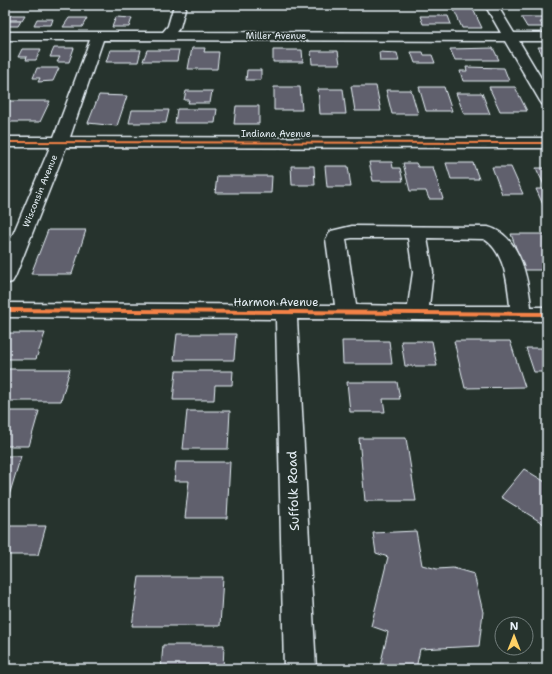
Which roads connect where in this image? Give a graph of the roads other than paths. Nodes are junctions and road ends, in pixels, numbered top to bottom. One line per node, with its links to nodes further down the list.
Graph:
1 (180, 5): 5 (street)
2 (491, 5): 6 (street)
3 (5, 36): 4 (street, Miller Avenue)
4 (98, 36): 5 (street, Miller Avenue); 10 (street, Wisconsin Avenue)
5 (167, 36): 6 (street, Miller Avenue)
6 (509, 37): 7 (street, Miller Avenue); 8 (street)
7 (547, 37)
8 (547, 101)
9 (5, 142): 10 (street, Indiana Avenue)
10 (60, 142): 11 (street, Indiana Avenue); 13 (street, Wisconsin Avenue)
11 (547, 143)
12 (416, 232): 16 (street); 17 (street); 18 (street)
13 (5, 277)
14 (5, 310): 15 (street, Harmon Avenue)
15 (286, 312): 16 (street, Harmon Avenue); 20 (street, Suffolk Road)
16 (347, 313): 17 (street, Harmon Avenue)
17 (417, 313): 18 (street, Harmon Avenue)
18 (521, 314): 19 (street, Harmon Avenue)
19 (547, 314)
20 (300, 669)

